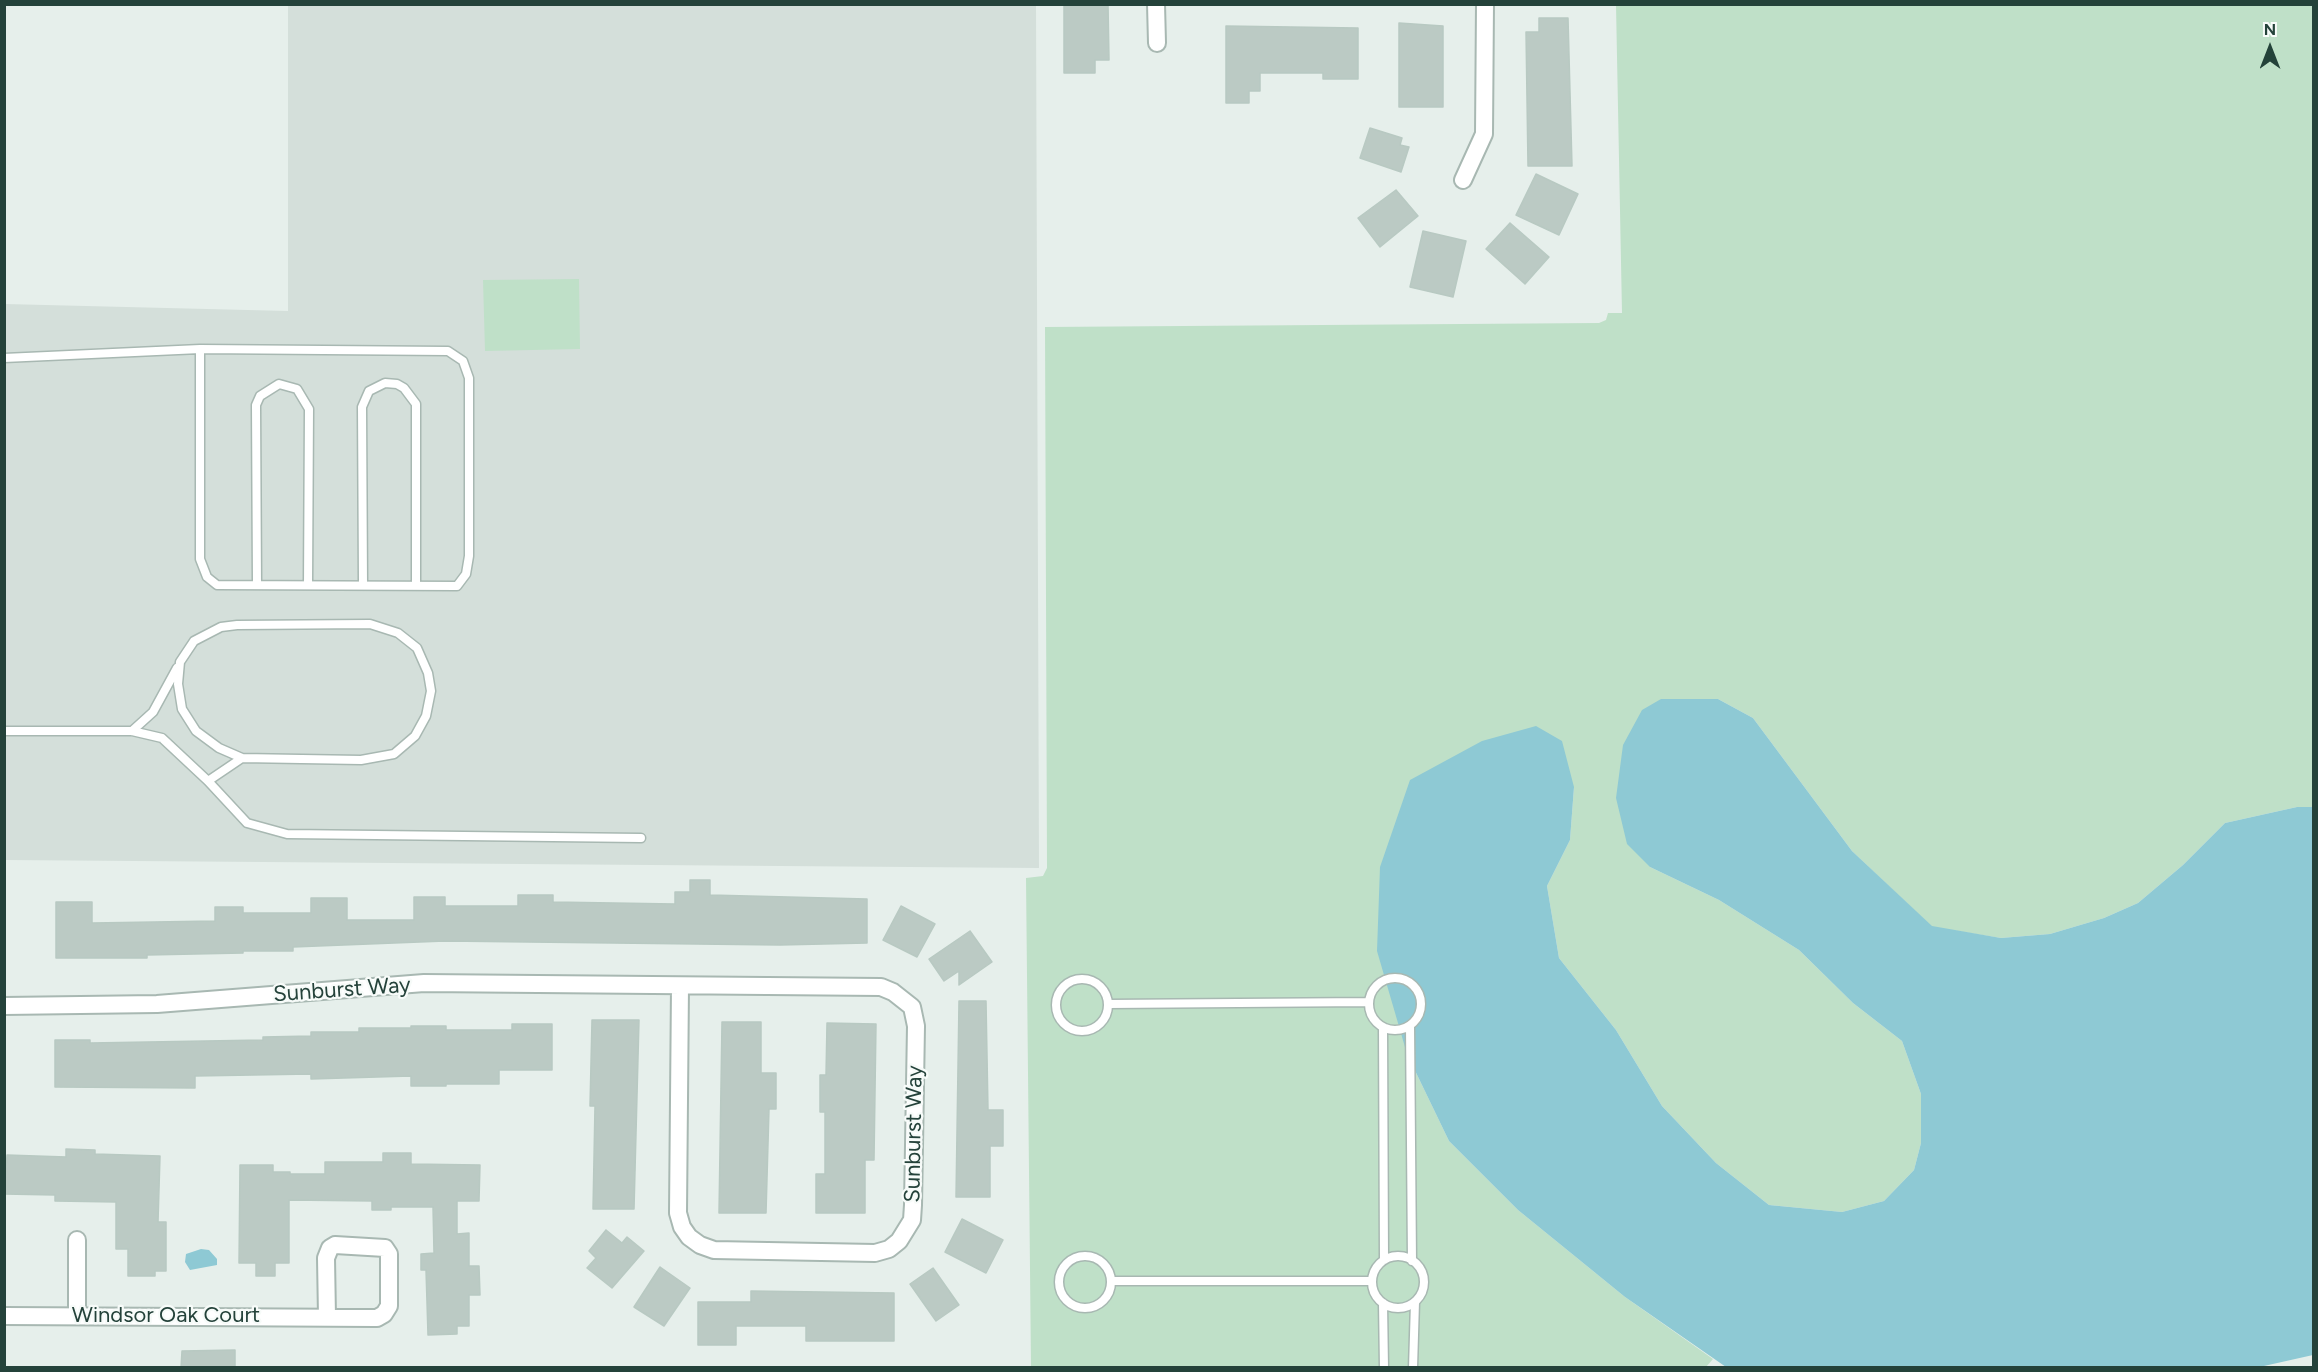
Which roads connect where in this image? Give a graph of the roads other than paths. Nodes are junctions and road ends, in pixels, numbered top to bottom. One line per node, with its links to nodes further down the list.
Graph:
1 (1156, 4): 3 (street)
2 (1485, 4): 4 (street)
3 (1156, 44)
4 (1463, 180)
5 (200, 349): 6 (lane); 7 (lane); 10 (lane)
6 (4, 357)
7 (257, 585): 8 (lane); 8 (lane)
8 (308, 585): 9 (lane)
9 (363, 585): 10 (lane); 10 (lane)
10 (416, 586)
11 (180, 662): 13 (lane); 14 (lane); 14 (lane)
12 (4, 731): 13 (lane)
13 (132, 731): 15 (lane)
14 (242, 758): 15 (lane)
15 (208, 781): 16 (lane)
16 (640, 838)
17 (680, 986): 17 (street, Sunburst Way); 20 (street, Sunburst Way)
18 (1369, 1002): 19 (lane); 21 (lane); 22 (lane)
19 (1108, 1004): 19 (lane)
20 (4, 1006)
21 (1410, 1026): 22 (lane); 25 (lane)
22 (1383, 1027): 24 (lane)
23 (77, 1240): 31 (street)
24 (1384, 1260): 25 (lane); 27 (lane)
25 (1412, 1261): 28 (lane)
26 (1111, 1281): 26 (lane); 27 (lane)
27 (1372, 1281): 29 (lane)
28 (1414, 1302): 29 (lane); 34 (lane)
29 (1383, 1303): 33 (lane)
30 (4, 1316): 31 (street, Windsor Oak Court)
31 (77, 1316): 32 (street, Windsor Oak Court)
32 (327, 1317): 32 (street, Windsor Oak Court)
33 (1384, 1368)
34 (1413, 1368)

